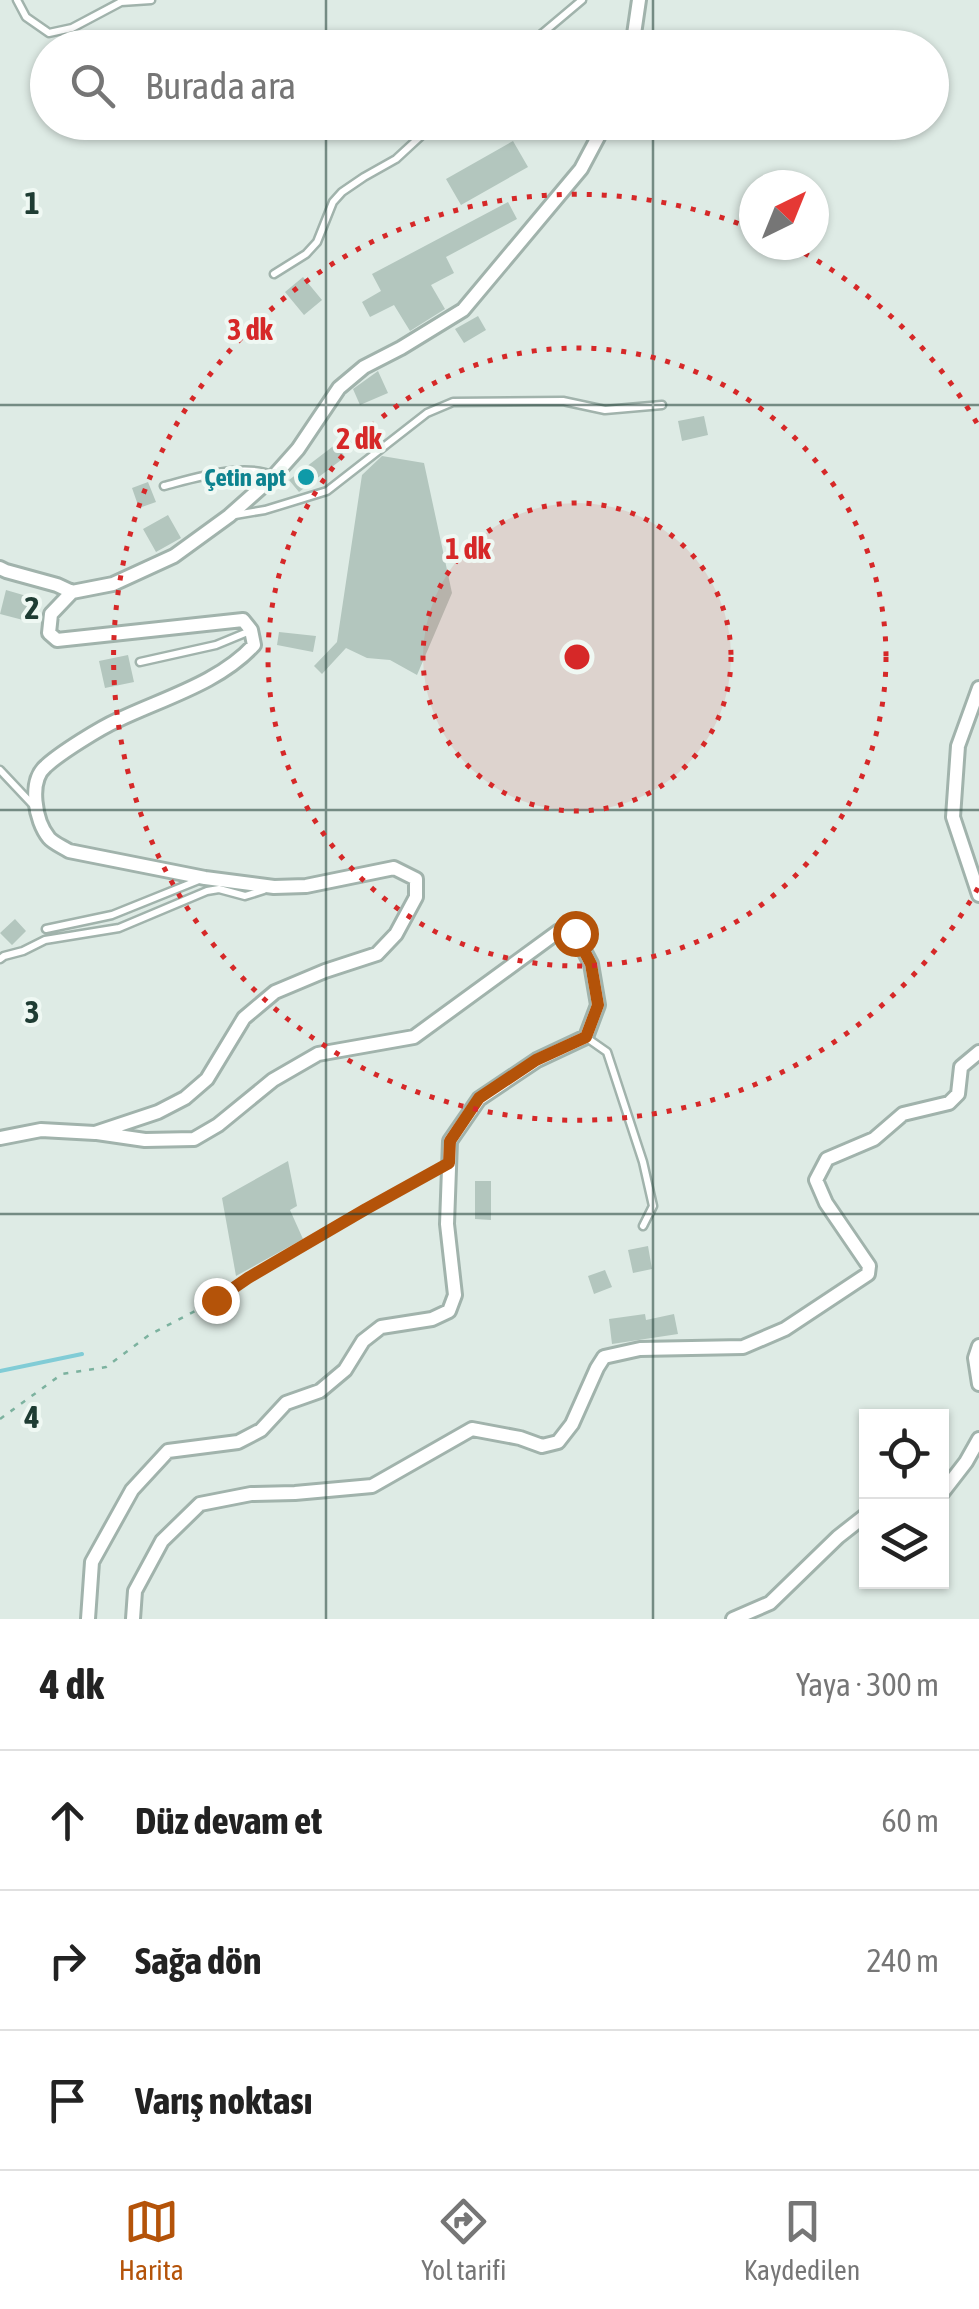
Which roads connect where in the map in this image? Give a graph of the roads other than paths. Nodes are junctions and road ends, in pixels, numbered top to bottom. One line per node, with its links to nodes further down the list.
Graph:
1 (16, 0): 5 (lane)
2 (151, 0): 6 (lane)
3 (582, 0): 7 (lane)
4 (639, 0): 8 (street)
5 (45, 30)
6 (63, 30)
7 (546, 30)
8 (635, 30)
9 (417, 140): 11 (lane)
10 (597, 140): 13 (street)
11 (274, 274)
12 (662, 405): 15 (lane)
13 (274, 476): 14 (lane); 15 (street)
14 (164, 486)
15 (229, 516): 17 (street)
16 (0, 568): 17 (street)
17 (72, 592): 18 (street)
18 (251, 630): 19 (lane); 22 (street)
19 (140, 662)
20 (979, 688): 25 (street)
21 (0, 770): 22 (lane)
22 (36, 808): 23 (street)
23 (205, 878): 24 (street); 26 (lane)
24 (274, 887): 27 (lane); 30 (street)
25 (979, 895)
26 (46, 929)
27 (0, 959)
28 (586, 1037): 30 (street); 32 (lane); 38 (street)
29 (979, 1052): 39 (street)
30 (94, 1132): 31 (street)
31 (0, 1138)
32 (644, 1226)
33 (979, 1346): 34 (street)
34 (979, 1384)
35 (979, 1439): 36 (street)
36 (949, 1483)
37 (859, 1521): 40 (street)
38 (88, 1619)
39 (133, 1619)
40 (733, 1619)

